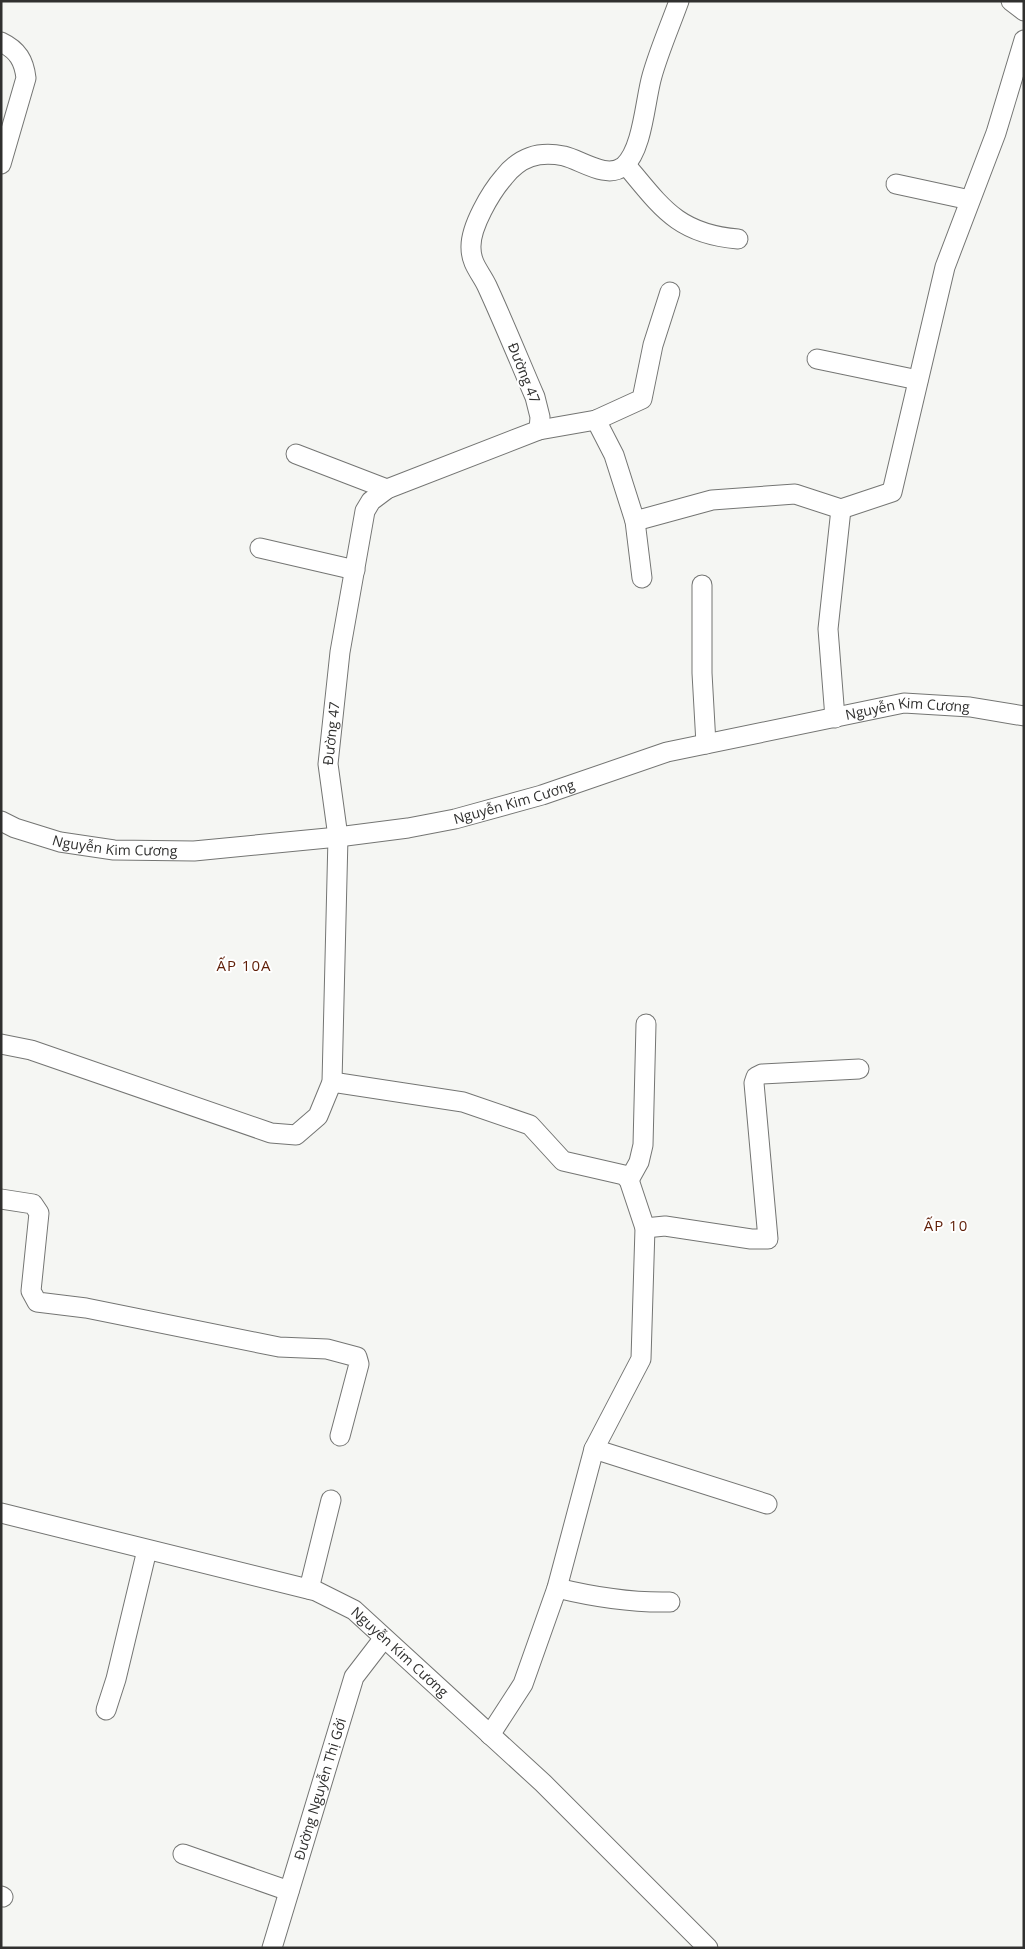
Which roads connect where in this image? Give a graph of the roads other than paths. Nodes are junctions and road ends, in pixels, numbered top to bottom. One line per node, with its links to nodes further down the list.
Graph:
1 (679, 1): 7 (street)
2 (1011, 1): 3 (street)
3 (1024, 11)
4 (1024, 40): 9 (street)
5 (1, 42): 6 (street)
6 (1, 164)
7 (626, 165): 10 (street); 15 (street, Đường 47)
8 (896, 184): 9 (street)
9 (970, 200): 13 (street)
10 (738, 240)
11 (670, 292): 14 (street)
12 (817, 359): 13 (street)
13 (918, 380): 18 (street)
14 (596, 420): 15 (street); 19 (street)
15 (539, 430): 17 (street, Đường 47)
16 (296, 454): 17 (street)
17 (387, 489): 21 (street, Đường 47)
18 (841, 509): 19 (street); 25 (street)
19 (635, 521): 22 (street)
20 (260, 548): 21 (street)
21 (355, 570): 28 (street, Đường 47)
22 (642, 578)
23 (702, 585): 26 (street)
24 (1024, 716): 25 (street, Nguyễn Kim Cương)
25 (835, 718): 26 (street, Nguyễn Kim Cương)
26 (706, 744): 28 (street, Nguyễn Kim Cương)
27 (1, 821): 28 (street, Nguyễn Kim Cương)
28 (338, 837): 32 (street, Đường 47)
29 (646, 1024): 33 (street)
30 (1, 1044): 32 (street)
31 (859, 1069): 35 (street)
32 (332, 1082): 33 (street)
33 (629, 1180): 35 (street)
34 (1, 1198): 36 (street)
35 (645, 1228): 37 (street)
36 (340, 1436)
37 (594, 1449): 39 (street); 42 (street)
38 (331, 1500): 43 (street)
39 (767, 1504)
40 (1, 1514): 41 (street, Nguyễn Kim Cương)
41 (147, 1550): 43 (street, Nguyễn Kim Cương); 46 (street)
42 (557, 1588): 44 (street); 47 (street)
43 (309, 1589): 45 (street, Nguyễn Kim Cương)
44 (670, 1602)
45 (384, 1638): 47 (street, Nguyễn Kim Cương); 49 (street, Đường Nguyễn Thị Gởi)
46 (106, 1710)
47 (490, 1735): 51 (street, Nguyễn Kim Cương)
48 (183, 1854): 49 (street)
49 (289, 1891): 50 (street, Đường Nguyễn Thị Gởi)
50 (272, 1948)
51 (708, 1948)

